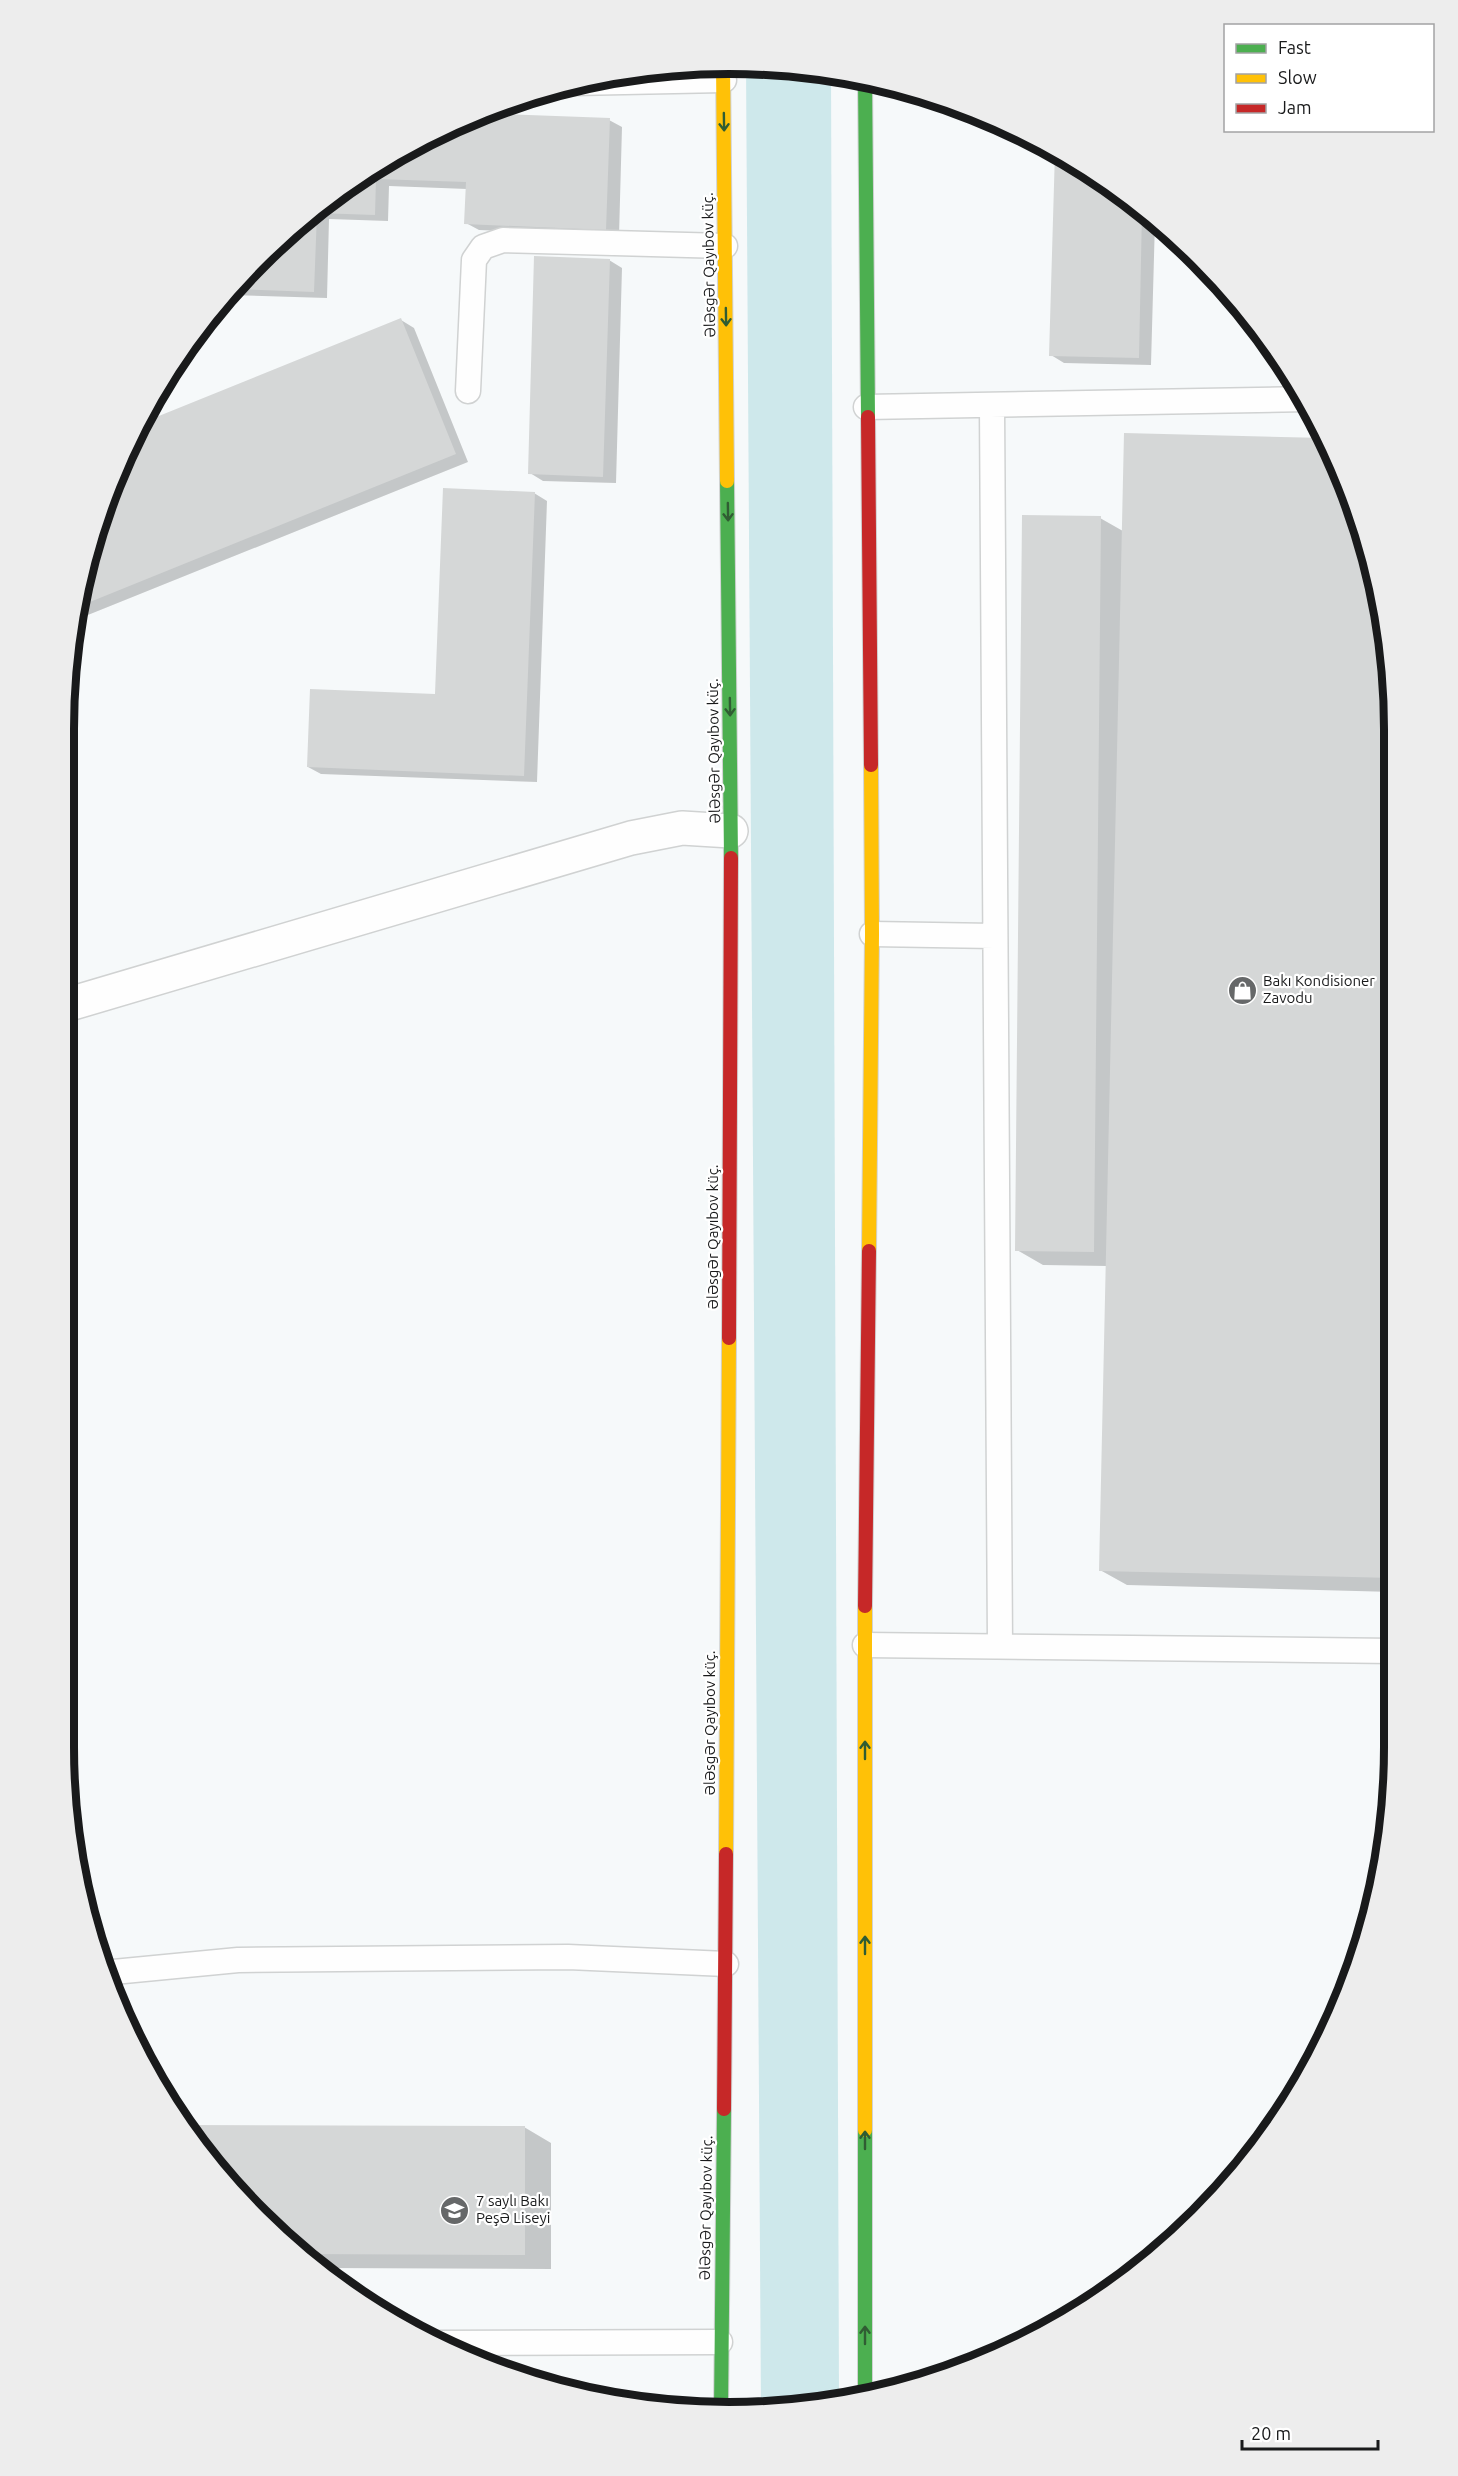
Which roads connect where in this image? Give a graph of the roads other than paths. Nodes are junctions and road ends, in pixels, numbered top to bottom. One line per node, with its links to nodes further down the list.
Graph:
1 (724, 74): 3 (main road, Ələsgər Qayıbov küç., one-way to 3)
2 (865, 88): 7 (main road)
3 (725, 246): 4 (lane); 8 (main road, Ələsgər Qayıbov küç., one-way to 8)
4 (468, 391)
5 (1296, 399): 6 (lane)
6 (992, 406): 7 (lane); 10 (lane)
7 (867, 408): 9 (main road)
8 (731, 831): 11 (street); 15 (main road, Ələsgər Qayıbov küç.)
9 (872, 934): 10 (lane); 12 (main road)
10 (994, 936): 13 (lane)
11 (74, 1003)
12 (865, 1645): 13 (lane); 19 (main road, one-way to 12)
13 (1000, 1645): 14 (lane)
14 (1384, 1651)
15 (726, 1964): 16 (lane); 17 (main road, Ələsgər Qayıbov küç.)
16 (113, 1972)
17 (720, 2342): 18 (lane); 20 (main road, Ələsgər Qayıbov küç.)
18 (456, 2343)
19 (865, 2388)
20 (721, 2402)

